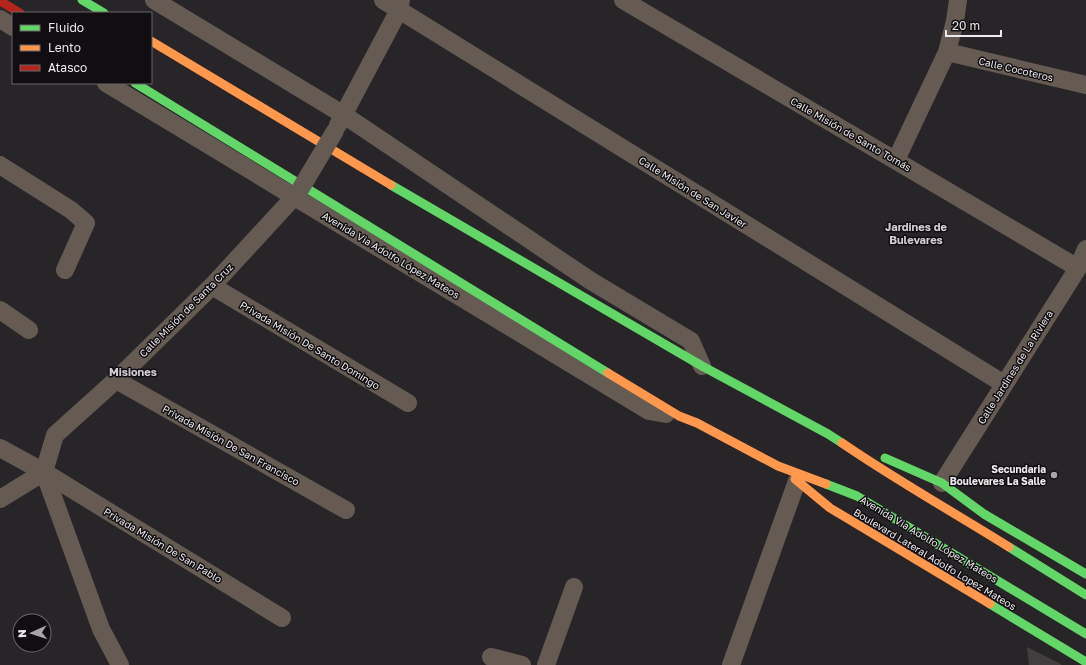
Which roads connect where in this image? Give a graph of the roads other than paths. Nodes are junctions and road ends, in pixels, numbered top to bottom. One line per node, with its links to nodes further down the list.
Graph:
1 (82, 0): 9 (main road)
2 (154, 0): 17 (street)
3 (383, 0): 7 (street, Calle Misión de San Javier)
4 (623, 0): 18 (street, Calle Misión de Santo Tomás)
5 (958, 0): 13 (street)
6 (0, 1): 8 (main road)
7 (400, 5): 17 (street, Calle Misión de Santa Cruz); 29 (street, Calle Misión de San Javier)
8 (18, 12)
9 (102, 12)
10 (0, 19): 11 (street)
11 (12, 25)
12 (152, 42): 27 (main road)
13 (947, 52): 16 (street, Calle Cocoteros); 18 (street)
14 (108, 84): 20 (street, Avenida Via Adolfo López Mateos)
15 (137, 84): 31 (main road, Avenida Via Adolfo López Mateos)
16 (1086, 85)
17 (344, 115): 20 (street, Calle Misión de Santa Cruz, bridge); 27 (street)
18 (896, 160): 22 (street, Calle Misión de Santo Tomás)
19 (0, 165): 23 (street)
20 (297, 193): 24 (street, Calle Misión de Santa Cruz); 31 (street, Avenida Via Adolfo López Mateos)
21 (1086, 249): 22 (street, Calle Jardines de La Riviera)
22 (1078, 268): 29 (street, Calle Jardines de La Riviera)
23 (65, 270)
24 (212, 286): 28 (street, Calle Misión de Santa Cruz); 30 (street, Privada Misión De Santo Domingo)
25 (0, 310): 26 (street)
26 (29, 330)
27 (702, 366): 32 (main road)
28 (116, 380): 35 (street, Calle Misión de Santa Cruz); 39 (street, Privada Misión De San Francisco)
29 (1004, 384): 37 (street, Calle Jardines de La Riviera)
30 (408, 403)
31 (679, 416): 34 (main road, Avenida Via Adolfo López Mateos)
32 (828, 434): 37 (main road); 42 (main road)
33 (0, 448): 35 (street, Privada Misión De San Pablo)
34 (778, 466): 36 (main road, Boulevard Lateral Adolfo Lopez Mateos); 44 (main road, Avenida Via Adolfo López Mateos)
35 (44, 472): 38 (street); 43 (street, Privada Misión De San Pablo); 47 (street)
36 (796, 481): 46 (main road, Boulevard Lateral Adolfo Lopez Mateos); 50 (street)
37 (942, 483): 40 (main road)
38 (0, 499)
39 (346, 510)
40 (1086, 574)
41 (574, 587): 49 (street)
42 (1086, 595)
43 (282, 618)
44 (1086, 634)
45 (491, 657): 48 (street)
46 (1086, 662)
47 (120, 665)
48 (522, 665)
49 (546, 665)
50 (731, 665)

